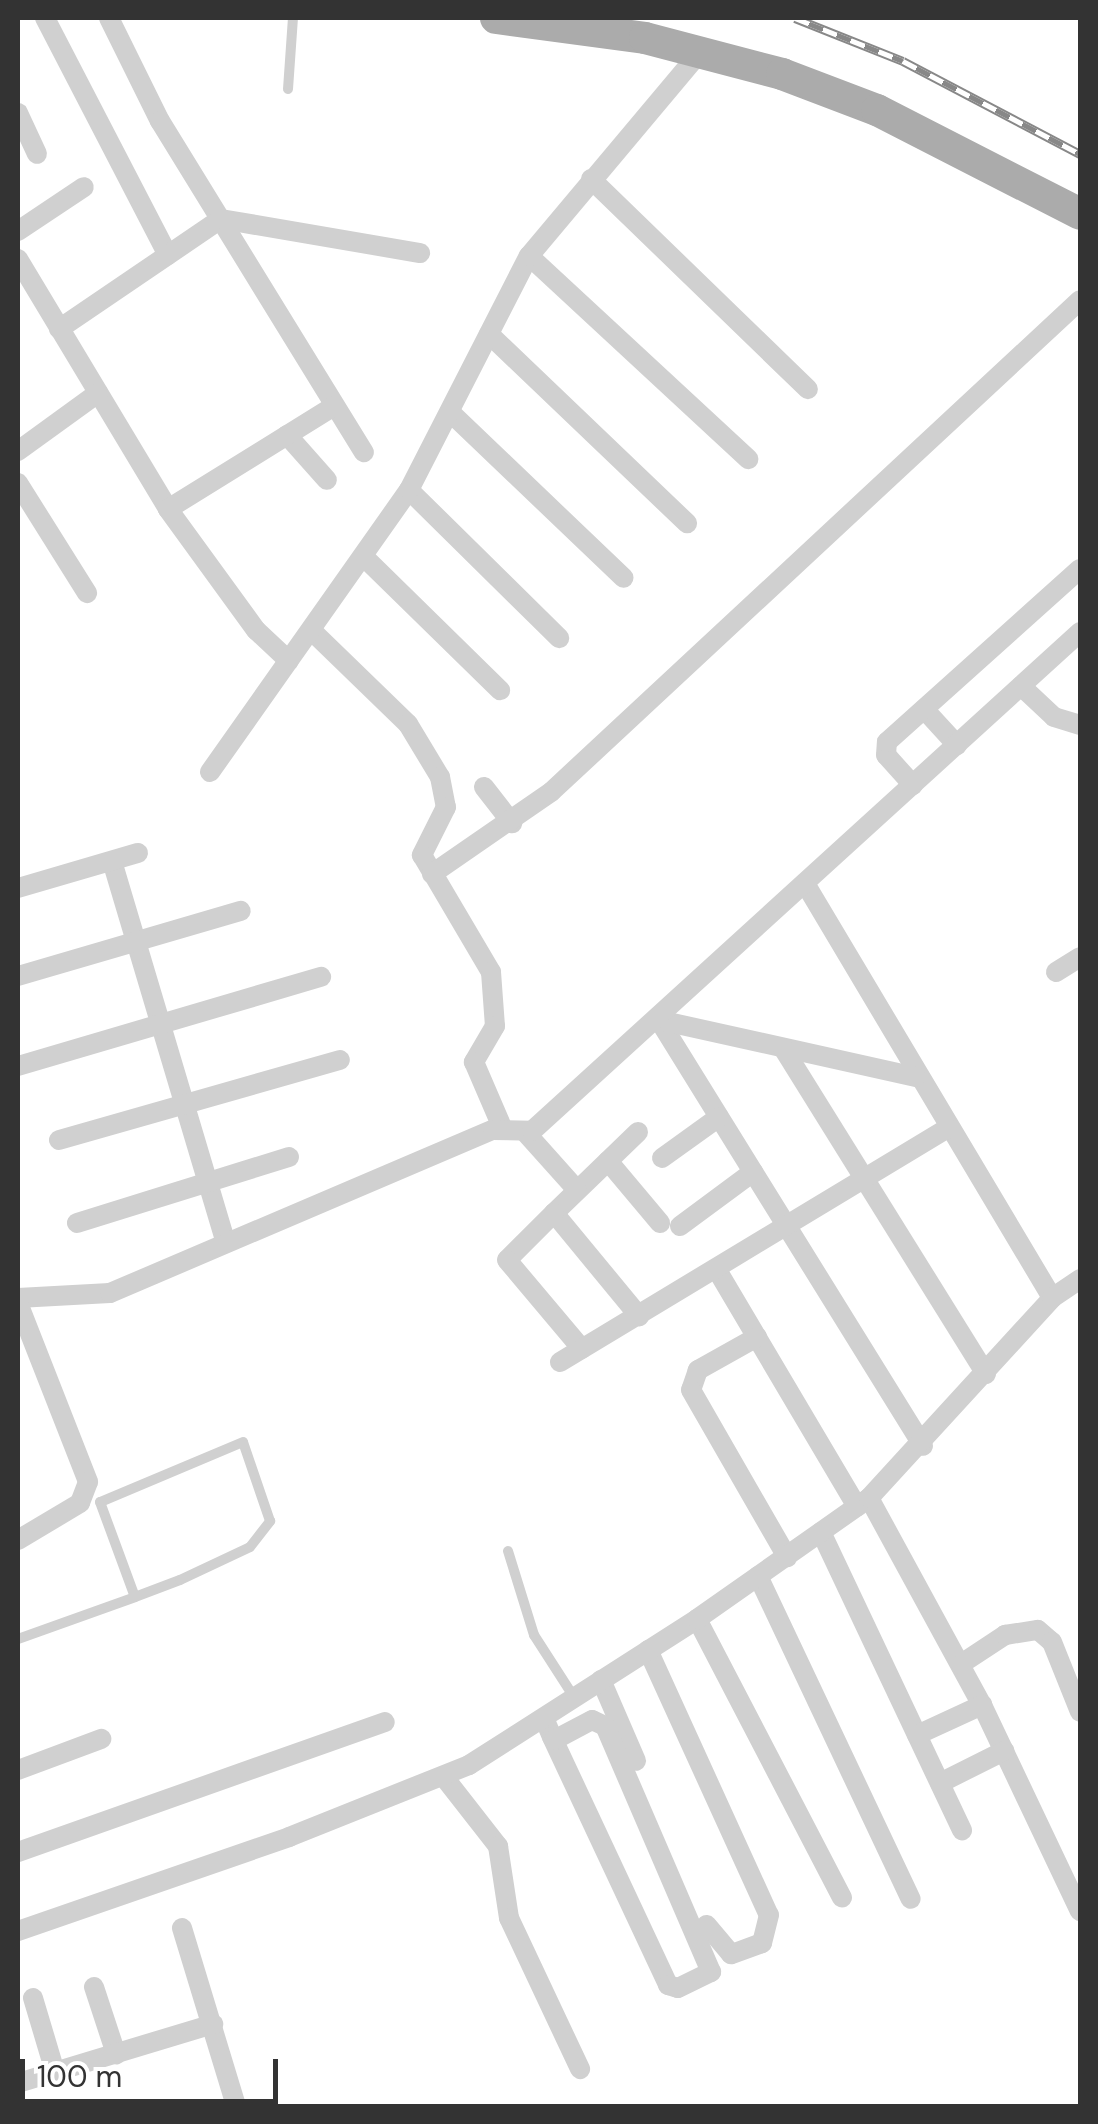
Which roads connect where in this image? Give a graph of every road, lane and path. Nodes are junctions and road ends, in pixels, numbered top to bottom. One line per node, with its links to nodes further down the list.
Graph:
1 (45, 18): 15 (street)
2 (109, 18): 12 (street)
3 (293, 18): 6 (lane)
4 (503, 18): 5 (main road)
5 (702, 50): 9 (street); 11 (main road)
6 (288, 89)
7 (18, 113): 8 (street)
8 (37, 154)
9 (591, 179): 16 (street); 21 (street)
10 (84, 187): 13 (street)
11 (1080, 214)
12 (221, 219): 14 (street); 15 (street); 23 (street)
13 (18, 231)
14 (420, 253)
15 (168, 255): 19 (street)
16 (529, 256): 20 (street); 28 (street)
17 (18, 259): 19 (street)
18 (1080, 300): 50 (street)
19 (60, 329): 22 (street)
20 (489, 334): 24 (street); 33 (street)
21 (808, 388)
22 (98, 393): 26 (street); 32 (street)
23 (334, 406): 25 (street); 27 (street)
24 (450, 412): 31 (street); 36 (street)
25 (287, 435): 29 (street); 32 (street)
26 (18, 451)
27 (364, 452)
28 (748, 460)
29 (327, 480)
30 (18, 483): 37 (street)
31 (409, 490): 34 (street); 40 (street)
32 (168, 509): 41 (street)
33 (687, 523)
34 (363, 556): 38 (street); 43 (street)
35 (1080, 568): 44 (street)
36 (624, 578)
37 (88, 593)
38 (311, 630): 41 (street); 53 (street)
39 (1080, 632): 42 (street)
40 (559, 638)
41 (289, 661): 47 (street)
42 (1021, 686): 45 (street); 46 (street)
43 (500, 690)
44 (924, 708): 46 (street); 48 (street)
45 (1080, 725)
46 (958, 745): 48 (street)
47 (210, 772)
48 (914, 785): 54 (street)
49 (484, 787): 50 (street)
50 (512, 823): 53 (street)
51 (138, 853): 52 (street)
52 (112, 861): 55 (street); 57 (street)
53 (432, 874): 70 (street)
54 (806, 885): 62 (street); 67 (street)
55 (18, 888)
56 (240, 911): 57 (street)
57 (138, 943): 60 (street); 63 (street)
58 (1080, 957): 59 (street)
59 (1056, 972)
60 (18, 976)
61 (321, 977): 63 (street)
62 (659, 1020): 64 (street); 69 (street); 73 (street)
63 (160, 1023): 66 (street); 68 (street)
64 (783, 1048): 67 (street); 79 (street)
65 (340, 1060): 68 (street)
66 (18, 1066)
67 (916, 1077): 71 (street)
68 (184, 1104): 74 (street); 80 (street)
69 (719, 1118): 76 (street); 78 (street)
70 (502, 1127): 73 (street); 85 (street)
71 (947, 1129): 79 (street); 88 (street)
72 (638, 1132): 77 (street)
73 (526, 1133): 81 (street)
74 (60, 1140)
75 (289, 1157): 80 (street)
76 (662, 1158)
77 (608, 1161): 78 (street); 81 (street)
78 (753, 1172): 84 (street)
79 (863, 1182): 84 (street); 94 (street)
80 (208, 1184): 83 (street); 85 (street)
81 (577, 1190): 82 (street)
82 (554, 1213): 90 (street); 92 (street)
83 (76, 1224)
84 (787, 1227): 86 (street); 95 (street)
85 (225, 1241): 89 (street)
86 (718, 1270): 90 (street); 91 (street)
87 (1080, 1279): 88 (street)
88 (1052, 1298): 94 (street)
89 (18, 1300): 98 (street)
90 (639, 1316): 92 (street)
91 (757, 1337): 96 (street); 100 (street)
92 (582, 1349): 93 (street)
93 (560, 1362)
94 (986, 1374): 95 (street)
95 (922, 1446): 96 (street)
96 (863, 1503): 97 (street); 106 (street)
97 (821, 1532): 100 (street); 113 (street)
98 (18, 1540)
99 (508, 1552): 108 (lane)
100 (786, 1557): 101 (street)
101 (758, 1576): 103 (street); 123 (street)
102 (134, 1596): 102 (lane); 104 (lane)
103 (697, 1619): 105 (street); 122 (street)
104 (18, 1638)
105 (648, 1650): 107 (street); 107 (street)
106 (961, 1664): 109 (street); 110 (street)
107 (600, 1680): 108 (street)
108 (575, 1698): 111 (street)
109 (982, 1705): 113 (street); 116 (street)
110 (1080, 1712)
111 (544, 1718): 115 (street); 118 (street)
112 (385, 1722): 121 (street)
113 (918, 1736): 119 (street)
114 (102, 1740): 117 (street)
115 (554, 1740): 115 (street)
116 (1004, 1750): 119 (street); 124 (street)
117 (18, 1770)
118 (444, 1777): 126 (street); 131 (street)
119 (940, 1783): 120 (street)
120 (962, 1830)
121 (18, 1852)
122 (842, 1898)
123 (911, 1899)
124 (1080, 1911)
125 (182, 1928): 129 (street)
126 (18, 1932)
127 (94, 1986): 130 (street)
128 (33, 1998): 132 (street)
129 (213, 2024): 130 (street); 134 (street)
130 (116, 2054): 132 (street)
131 (580, 2070)
132 (55, 2072): 133 (street)
133 (18, 2083)
134 (236, 2106)

